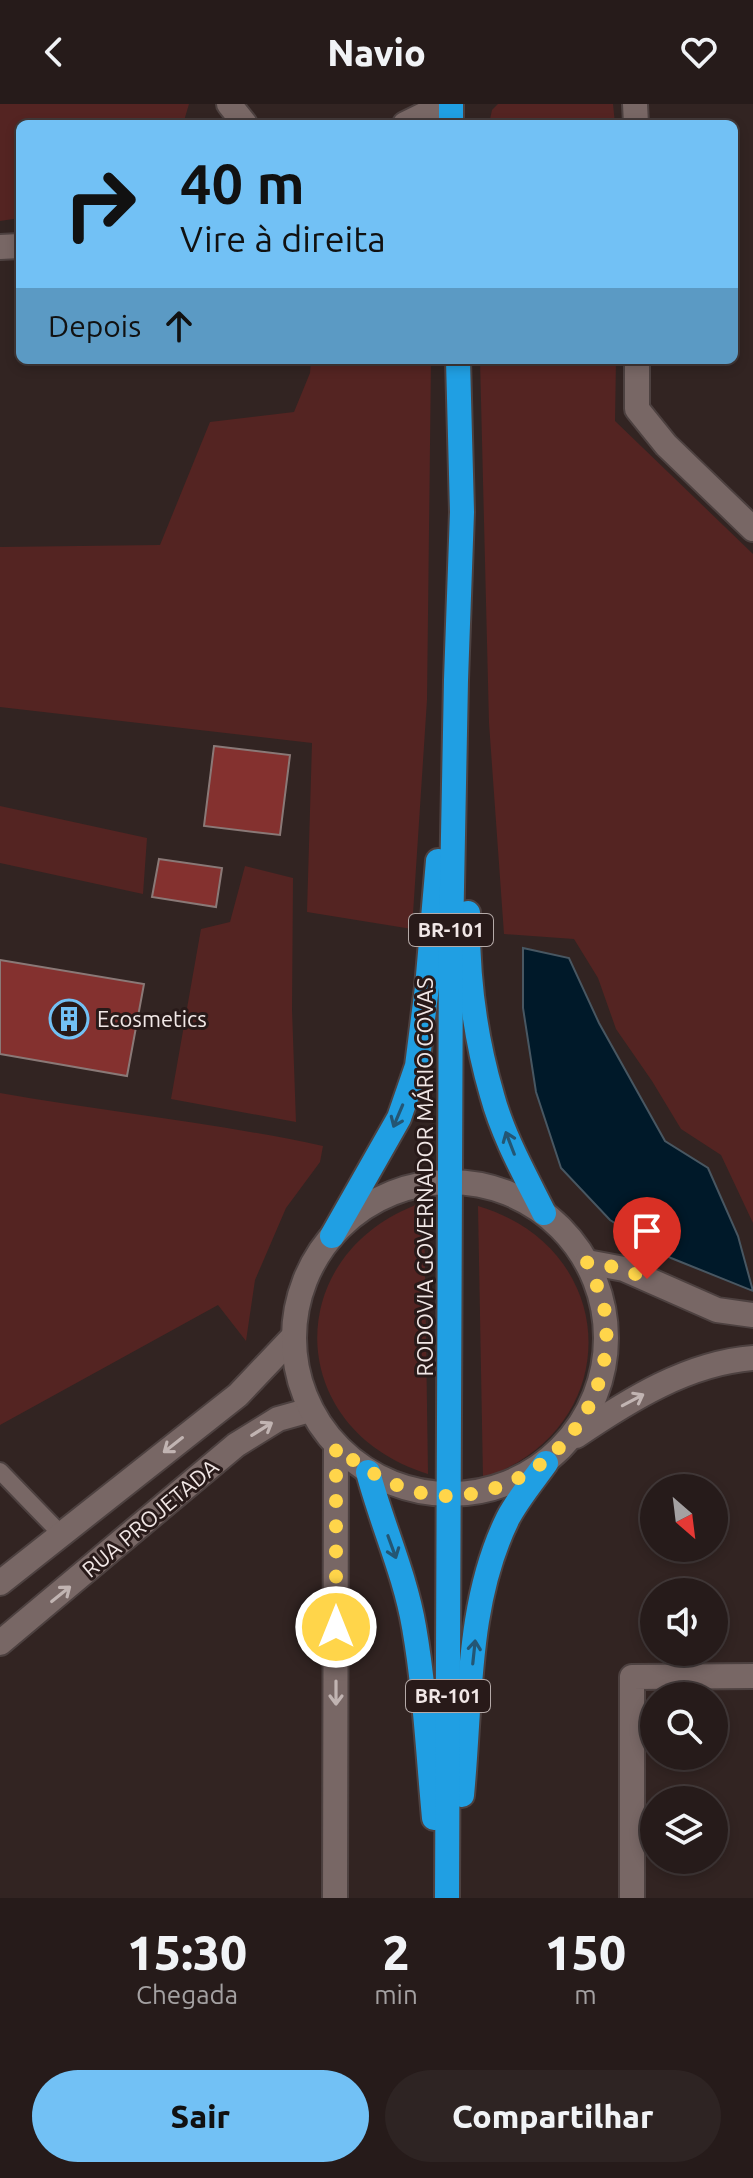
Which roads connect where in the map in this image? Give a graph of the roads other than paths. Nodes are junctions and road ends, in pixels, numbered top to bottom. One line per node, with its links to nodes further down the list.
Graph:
1 (229, 104): 3 (street)
2 (448, 104): 4 (street)
3 (242, 120)
4 (414, 120)
5 (458, 364): 8 (highway, RODOVIA GOVERNADOR MÁRIO COVAS / BR-101)
6 (637, 364): 7 (street)
7 (753, 529)
8 (456, 680): 9 (highway, RODOVIA GOVERNADOR MÁRIO COVAS / BR-101); 10 (highway, one-way to 8); 11 (highway, one-way to 11)
9 (452, 1179): 10 (street); 11 (street); 22 (highway, RODOVIA GOVERNADOR MÁRIO COVAS / BR-101)
10 (544, 1213): 12 (street)
11 (332, 1236): 14 (street)
12 (587, 1262): 13 (street); 17 (street)
13 (753, 1315)
14 (293, 1337): 16 (street); 23 (street, RUA PROJETADA, one-way to 23)
15 (753, 1358): 17 (street, one-way to 15)
16 (310, 1410): 18 (street); 25 (street, RUA PROJETADA, one-way to 16)
17 (567, 1442): 19 (street)
18 (336, 1447): 21 (street); 28 (street, one-way to 28)
19 (546, 1463): 22 (street); 27 (highway, one-way to 19)
20 (0, 1471): 23 (lane)
21 (368, 1472): 22 (street); 27 (highway, one-way to 27)
22 (450, 1496): 27 (highway, RODOVIA GOVERNADOR MÁRIO COVAS / BR-101)
23 (61, 1534): 24 (street, RUA PROJETADA)
24 (0, 1583)
25 (0, 1643)
26 (753, 1676): 29 (street)
27 (447, 1897)
28 (335, 1898)
29 (632, 1898)

